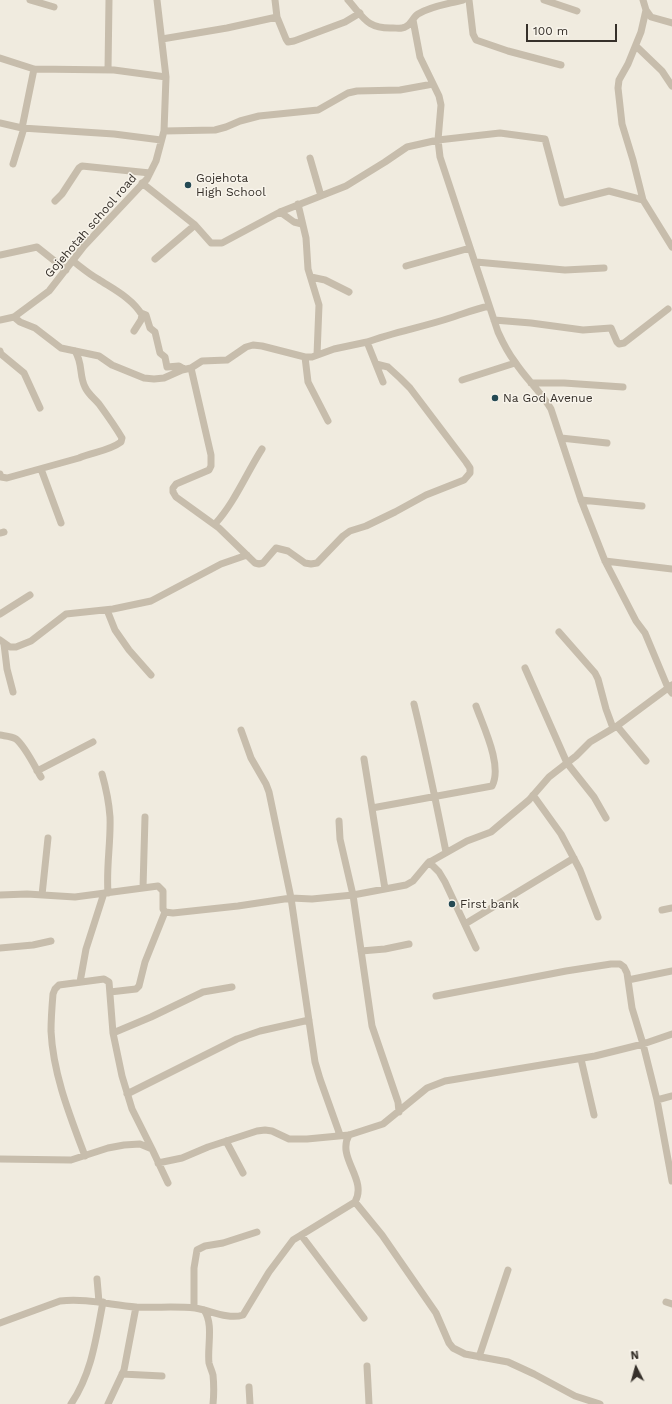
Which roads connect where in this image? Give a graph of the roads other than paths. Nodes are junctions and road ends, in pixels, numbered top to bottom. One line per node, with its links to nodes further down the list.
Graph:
1 (30, 0): 10 (street)
2 (108, 0): 22 (street)
3 (157, 0): 17 (street, Gojehotah school road)
4 (276, 0): 14 (street)
5 (348, 0): 13 (street)
6 (462, 0): 15 (street)
7 (469, 0): 20 (street)
8 (544, 0): 12 (street)
9 (644, 0): 11 (street)
10 (54, 7)
11 (646, 10): 16 (street); 18 (street)
12 (577, 11)
13 (360, 13): 14 (street); 15 (street)
14 (277, 17): 17 (street)
15 (413, 20): 24 (street)
16 (672, 23)
17 (162, 39): 23 (street, Gojehotah school road)
18 (636, 46): 25 (street); 37 (street)
19 (0, 58): 21 (street)
20 (561, 65)
21 (34, 68): 22 (street); 27 (street)
22 (108, 70): 23 (street)
23 (166, 77): 28 (street, Gojehotah school road)
24 (433, 84): 28 (street); 30 (street)
25 (672, 86)
26 (0, 123): 27 (street)
27 (23, 128): 29 (street); 32 (street)
28 (164, 131): 29 (street, Gojehotah school road)
29 (161, 140): 33 (street, Gojehotah school road)
30 (438, 140): 35 (street); 37 (street); 43 (street)
31 (310, 158): 35 (street)
32 (13, 164)
33 (150, 173): 34 (street, Gojehotah school road); 36 (street)
34 (142, 183): 41 (street); 46 (street, Gojehotah school road)
35 (321, 196): 38 (street)
36 (55, 200)
37 (643, 200): 42 (street)
38 (298, 204): 39 (street); 40 (street)
39 (280, 212): 40 (street); 41 (street)
40 (302, 224): 51 (street)
41 (195, 225): 45 (street)
42 (672, 247)
43 (470, 248): 47 (street); 48 (street)
44 (0, 255): 50 (street)
45 (155, 259)
46 (73, 261): 50 (street, Gojehotah school road); 55 (street)
47 (476, 262): 49 (street); 53 (street)
48 (406, 266)
49 (604, 268)
50 (66, 270): 56 (street, Gojehotah school road)
51 (311, 277): 52 (street); 63 (street)
52 (350, 292)
53 (488, 306): 58 (street); 60 (street)
54 (668, 309): 58 (street)
55 (141, 314): 59 (street); 67 (street)
56 (14, 316): 57 (street, Gojehotah school road); 62 (street)
57 (0, 320)
58 (494, 320): 65 (street)
59 (134, 331)
60 (367, 342): 63 (street); 66 (street)
61 (0, 351): 72 (street)
62 (75, 351): 67 (street); 77 (street)
63 (317, 355): 64 (street)
64 (305, 357): 67 (street); 73 (street)
65 (515, 363): 68 (street); 70 (street)
66 (376, 364): 69 (street); 83 (street)
67 (188, 368): 82 (street)
68 (462, 380)
69 (384, 382)
70 (531, 383): 71 (street); 74 (street)
71 (623, 387)
72 (40, 408)
73 (328, 421)
74 (561, 438): 75 (street); 79 (street)
75 (607, 443)
76 (262, 449): 82 (street)
77 (41, 469): 78 (street); 81 (street)
78 (0, 474)
79 (581, 500): 80 (street); 84 (street)
80 (642, 506)
81 (61, 523)
82 (215, 524): 83 (street)
83 (247, 555): 87 (street)
84 (605, 561): 85 (street); 93 (street)
85 (672, 569)
86 (30, 595): 88 (street)
87 (107, 610): 90 (street); 92 (street)
88 (0, 614)
89 (559, 632): 97 (street)
90 (2, 642): 94 (street)
91 (525, 668): 103 (street)
92 (151, 675)
93 (671, 689): 97 (street)
94 (13, 692)
95 (414, 704): 108 (street)
96 (476, 706): 108 (street)
97 (615, 727): 102 (street); 103 (street)
98 (242, 730): 123 (street)
99 (0, 735): 104 (street)
100 (93, 742): 104 (street)
101 (364, 759): 109 (street)
102 (646, 761)
103 (567, 763): 107 (street); 111 (street)
104 (37, 771): 106 (street)
105 (102, 774): 119 (street)
106 (41, 777)
107 (533, 795): 114 (street); 115 (street)
108 (434, 797): 109 (street); 114 (street)
109 (372, 808): 118 (street)
110 (145, 817): 117 (street)
111 (606, 818)
112 (338, 821): 121 (street)
113 (48, 838): 122 (street)
114 (446, 852): 116 (street)
115 (574, 858): 127 (street); 128 (street)
116 (429, 862): 118 (street); 128 (street)
117 (143, 888): 119 (street); 126 (street)
118 (385, 889): 121 (street)
119 (106, 893): 122 (street); 136 (street)
120 (0, 895): 122 (street)
121 (353, 895): 123 (street); 133 (street)
122 (42, 896)
123 (291, 898): 126 (street); 140 (street)
124 (672, 908): 125 (street)
125 (662, 910)
126 (165, 912): 138 (street)
127 (598, 917)
128 (465, 924): 132 (street)
129 (51, 941): 131 (street)
130 (409, 944): 133 (street)
131 (0, 948)
132 (476, 948)
133 (361, 951): 148 (street)
134 (672, 971): 135 (street)
135 (628, 980): 139 (street); 143 (street)
136 (80, 982): 138 (street); 154 (street)
137 (232, 987): 141 (street)
138 (110, 992): 141 (street)
139 (436, 996)
140 (309, 1020): 145 (street); 151 (street)
141 (113, 1033): 145 (street)
142 (672, 1034): 143 (street)
143 (642, 1044): 144 (street); 147 (street)
144 (581, 1059): 148 (street); 149 (street)
145 (127, 1094): 153 (street)
146 (672, 1096): 147 (street)
147 (657, 1100): 158 (street)
148 (399, 1112): 150 (street)
149 (594, 1115)
150 (349, 1135): 151 (street); 160 (street)
151 (340, 1136): 152 (street)
152 (226, 1141): 156 (street); 157 (street)
153 (152, 1149): 154 (street); 156 (street)
154 (85, 1156): 155 (street)
155 (0, 1159)
156 (158, 1163): 159 (street)
157 (243, 1173)
158 (672, 1181)
159 (168, 1183)
160 (355, 1202): 162 (street); 171 (street)
161 (257, 1232): 167 (street)
162 (301, 1235): 168 (street); 169 (street)
163 (508, 1270): 171 (street)
164 (97, 1279): 165 (street)
165 (101, 1302): 166 (street); 170 (street); 176 (street)
166 (136, 1306): 167 (street); 173 (street)
167 (194, 1308): 168 (street)
168 (204, 1310): 178 (street)
169 (364, 1318)
170 (0, 1323)
171 (479, 1357): 181 (street)
172 (367, 1366): 180 (street)
173 (122, 1374): 174 (street); 177 (street)
174 (162, 1376)
175 (249, 1387): 179 (street)
176 (71, 1404)
177 (108, 1404)
178 (213, 1404)
179 (250, 1404)
180 (369, 1404)
181 (600, 1404)

